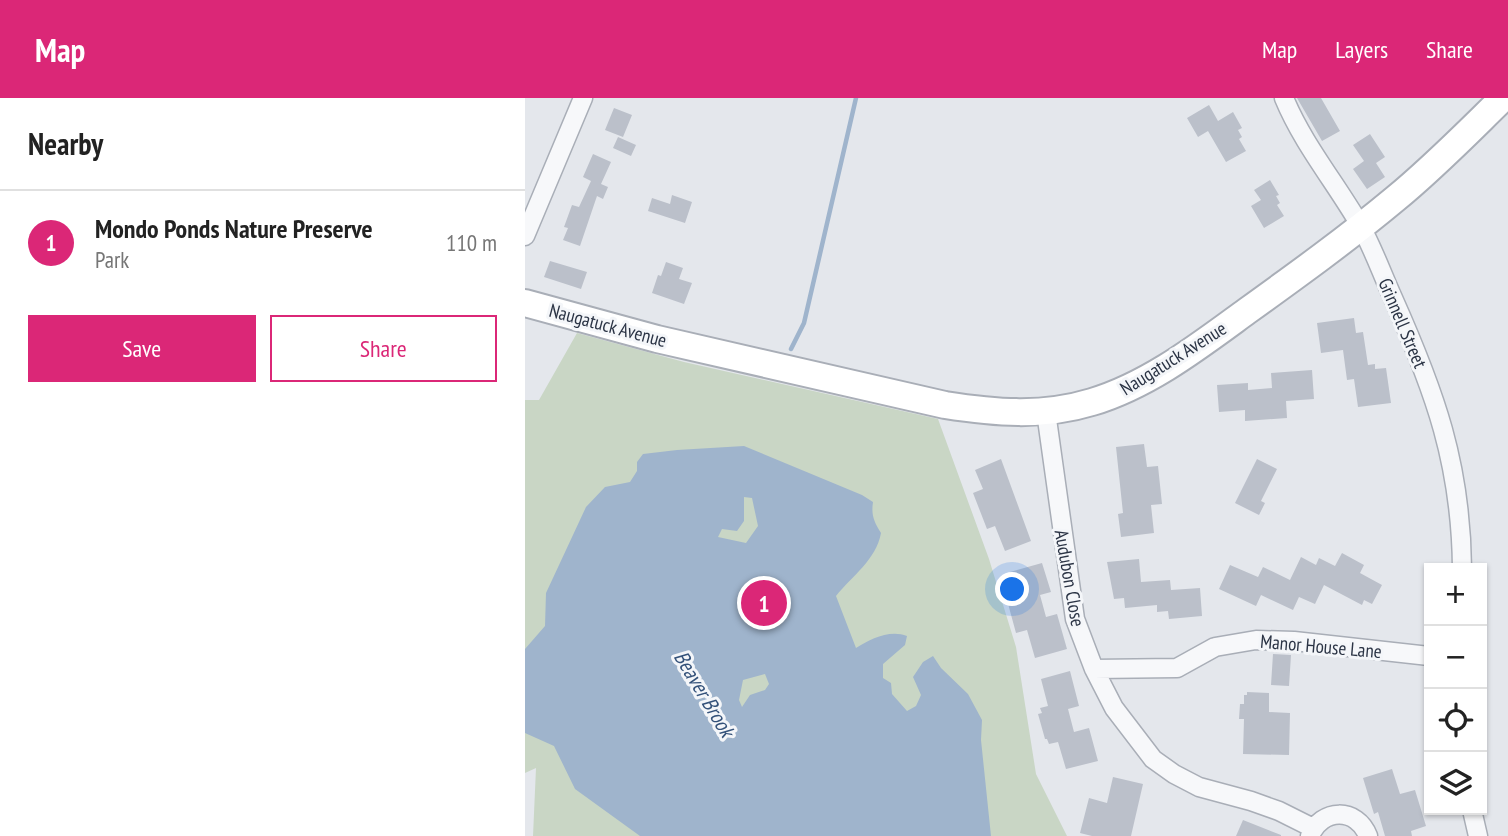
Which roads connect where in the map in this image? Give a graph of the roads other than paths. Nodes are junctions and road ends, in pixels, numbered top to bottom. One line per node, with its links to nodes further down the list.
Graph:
1 (583, 98): 5 (street)
2 (1283, 98): 4 (street, Grinnell Street)
3 (1503, 98): 4 (main road, Naugatuck Avenue)
4 (1361, 226): 7 (main road, Naugatuck Avenue); 8 (street, Grinnell Street)
5 (525, 236)
6 (525, 303): 7 (main road, Naugatuck Avenue)
7 (1046, 412): 10 (street, Audubon Close)
8 (1462, 563)
9 (1424, 655): 10 (street, Manor House Lane)
10 (1094, 669): 12 (street, Audubon Close)
11 (1473, 815): 14 (street)
12 (1311, 832): 13 (street, Audubon Close)
13 (1368, 836)
14 (1478, 836)

